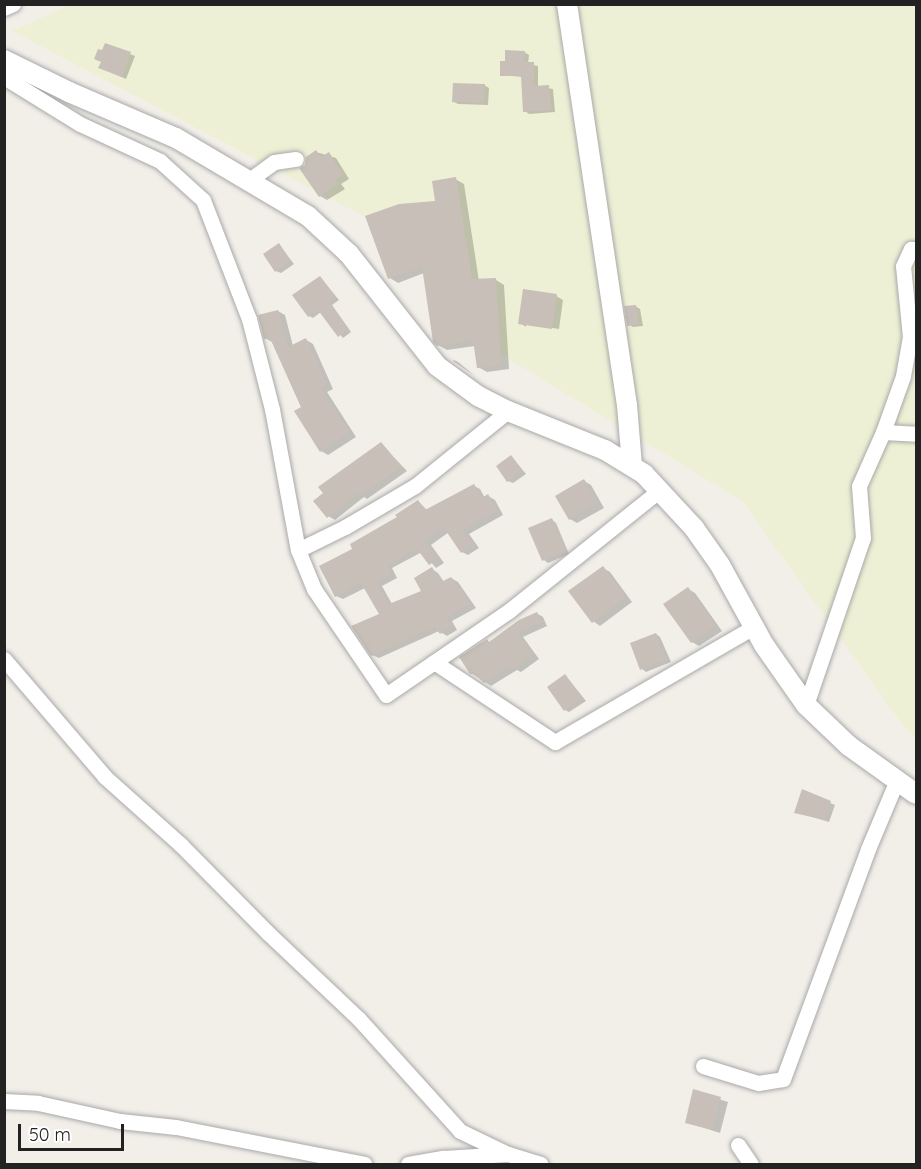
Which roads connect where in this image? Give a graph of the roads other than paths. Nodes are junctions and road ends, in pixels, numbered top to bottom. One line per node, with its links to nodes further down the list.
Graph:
1 (13, 4): 3 (street)
2 (567, 4): 12 (street)
3 (4, 8)
4 (4, 60): 7 (street)
5 (4, 77): 14 (street)
6 (296, 159): 7 (street)
7 (248, 180): 9 (street)
8 (916, 249): 10 (street)
9 (508, 411): 12 (street); 14 (street)
10 (883, 432): 11 (street); 18 (street)
11 (916, 434)
12 (632, 466): 13 (street)
13 (661, 489): 15 (street); 17 (street)
14 (298, 550): 17 (street)
15 (753, 627): 17 (street); 18 (street)
16 (4, 659): 24 (street)
17 (434, 662)
18 (806, 705): 19 (street)
19 (897, 780): 20 (street); 21 (street)
20 (916, 794)
21 (703, 1066)
22 (4, 1101): 25 (street)
23 (738, 1145): 28 (street)
24 (508, 1154): 26 (street); 27 (street)
25 (364, 1164)
26 (408, 1164)
27 (540, 1164)
28 (751, 1164)

